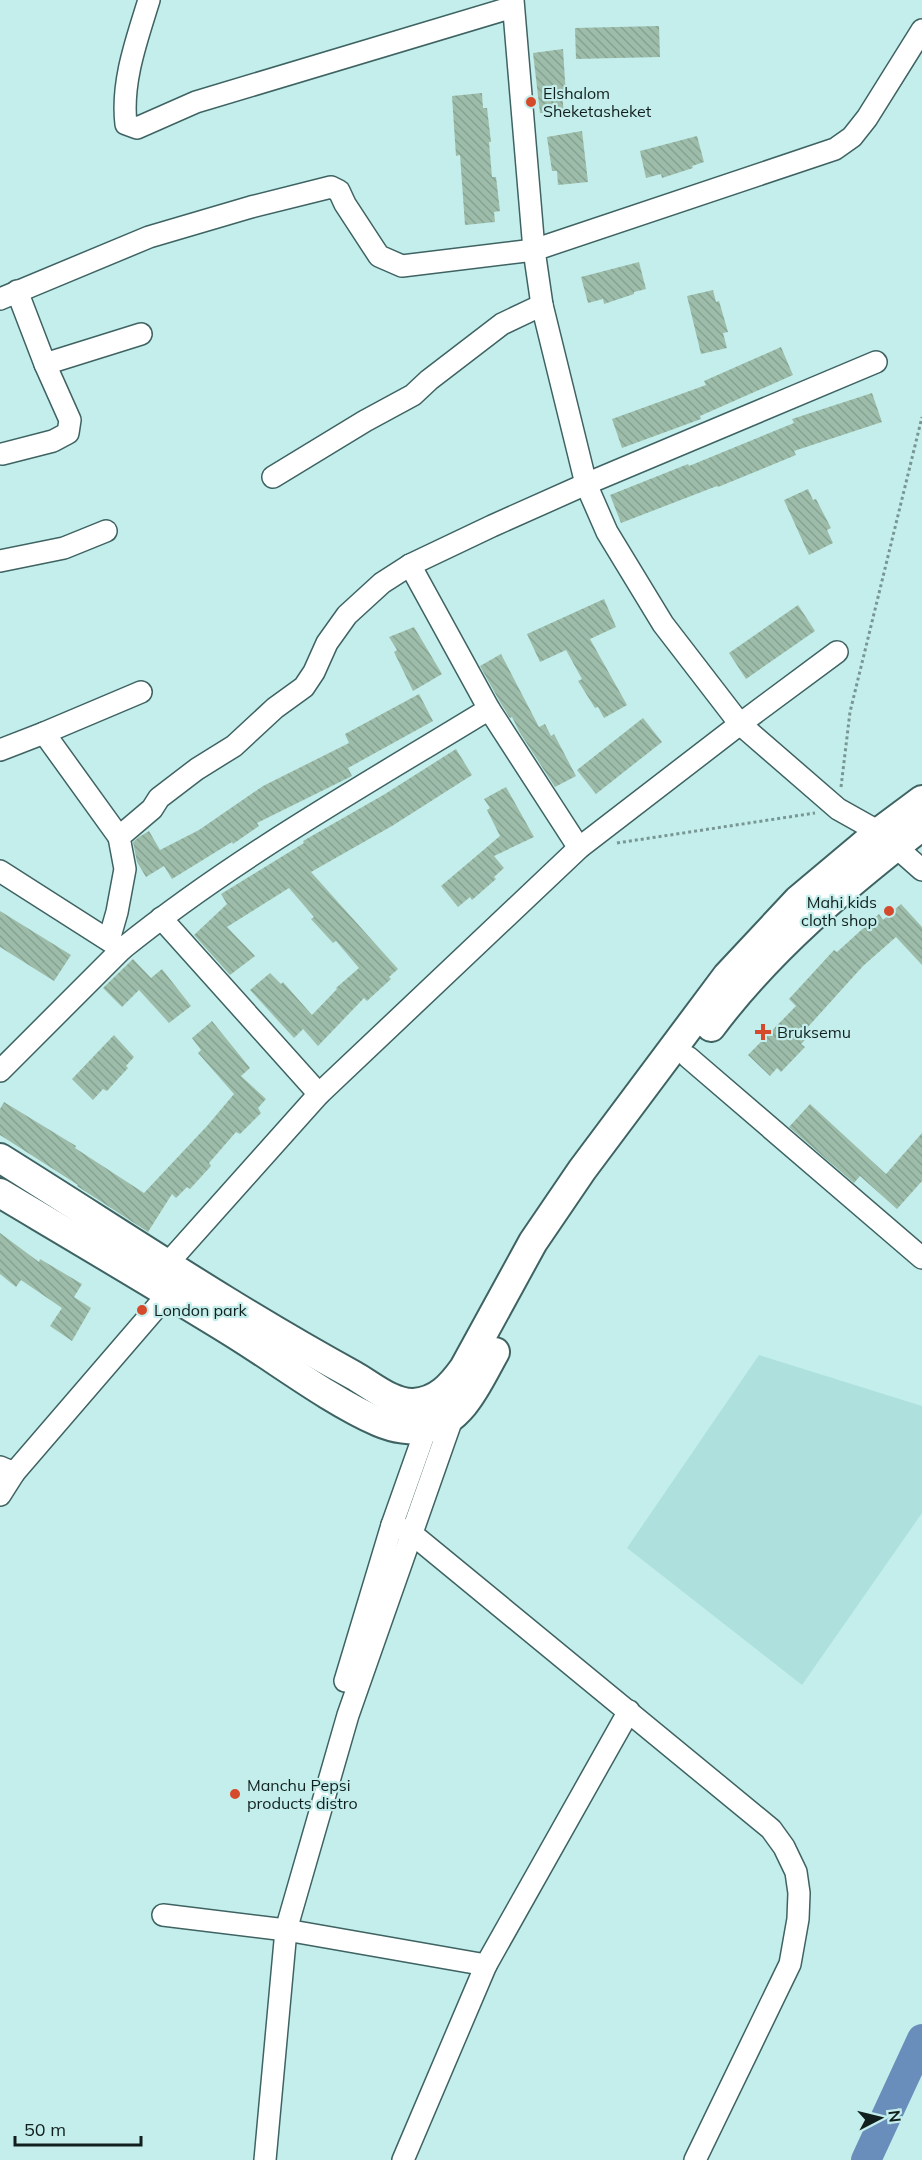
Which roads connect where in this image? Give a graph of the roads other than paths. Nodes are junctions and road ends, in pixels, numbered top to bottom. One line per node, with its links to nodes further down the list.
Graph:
1 (149, 0): 2 (street)
2 (513, 4): 4 (street)
3 (922, 30): 4 (street)
4 (534, 250): 5 (street); 6 (street)
5 (9, 295): 9 (street)
6 (542, 305): 11 (street); 12 (street)
7 (141, 334): 9 (street)
8 (876, 363): 12 (street)
9 (45, 364): 10 (street)
10 (2, 453)
11 (273, 477)
12 (586, 484): 15 (street); 19 (street)
13 (106, 531): 14 (street)
14 (0, 561)
15 (411, 565): 18 (street); 24 (street)
16 (837, 652): 19 (street)
17 (141, 692): 20 (street)
18 (489, 709): 26 (street); 29 (street)
19 (740, 724): 25 (street); 26 (street)
20 (44, 733): 21 (street); 24 (street)
21 (0, 750)
22 (922, 800): 25 (main road)
23 (922, 826): 25 (main road)
24 (118, 837): 30 (street)
25 (888, 839): 27 (street); 31 (main road); 39 (main road)
26 (579, 849): 33 (street)
27 (922, 870)
28 (0, 871): 30 (street)
29 (161, 918): 30 (street); 33 (street)
30 (116, 944): 32 (street)
31 (688, 1057): 36 (street); 41 (main road)
32 (0, 1071)
33 (319, 1094): 37 (street)
34 (0, 1158): 37 (main road)
35 (0, 1193): 38 (main road)
36 (922, 1258)
37 (168, 1263): 40 (main road)
38 (169, 1293): 42 (main road); 43 (street)
39 (451, 1386): 40 (main road); 41 (street)
40 (427, 1400): 42 (street)
41 (453, 1416): 42 (main road); 45 (street)
42 (426, 1429): 45 (street)
43 (7, 1470): 44 (street)
44 (0, 1494)
45 (401, 1529): 46 (street); 48 (street)
46 (628, 1711): 49 (street); 52 (street)
47 (163, 1915): 48 (street)
48 (279, 1929): 49 (street); 50 (street)
49 (486, 1965): 51 (street)
50 (265, 2160)
51 (403, 2160)
52 (695, 2160)

